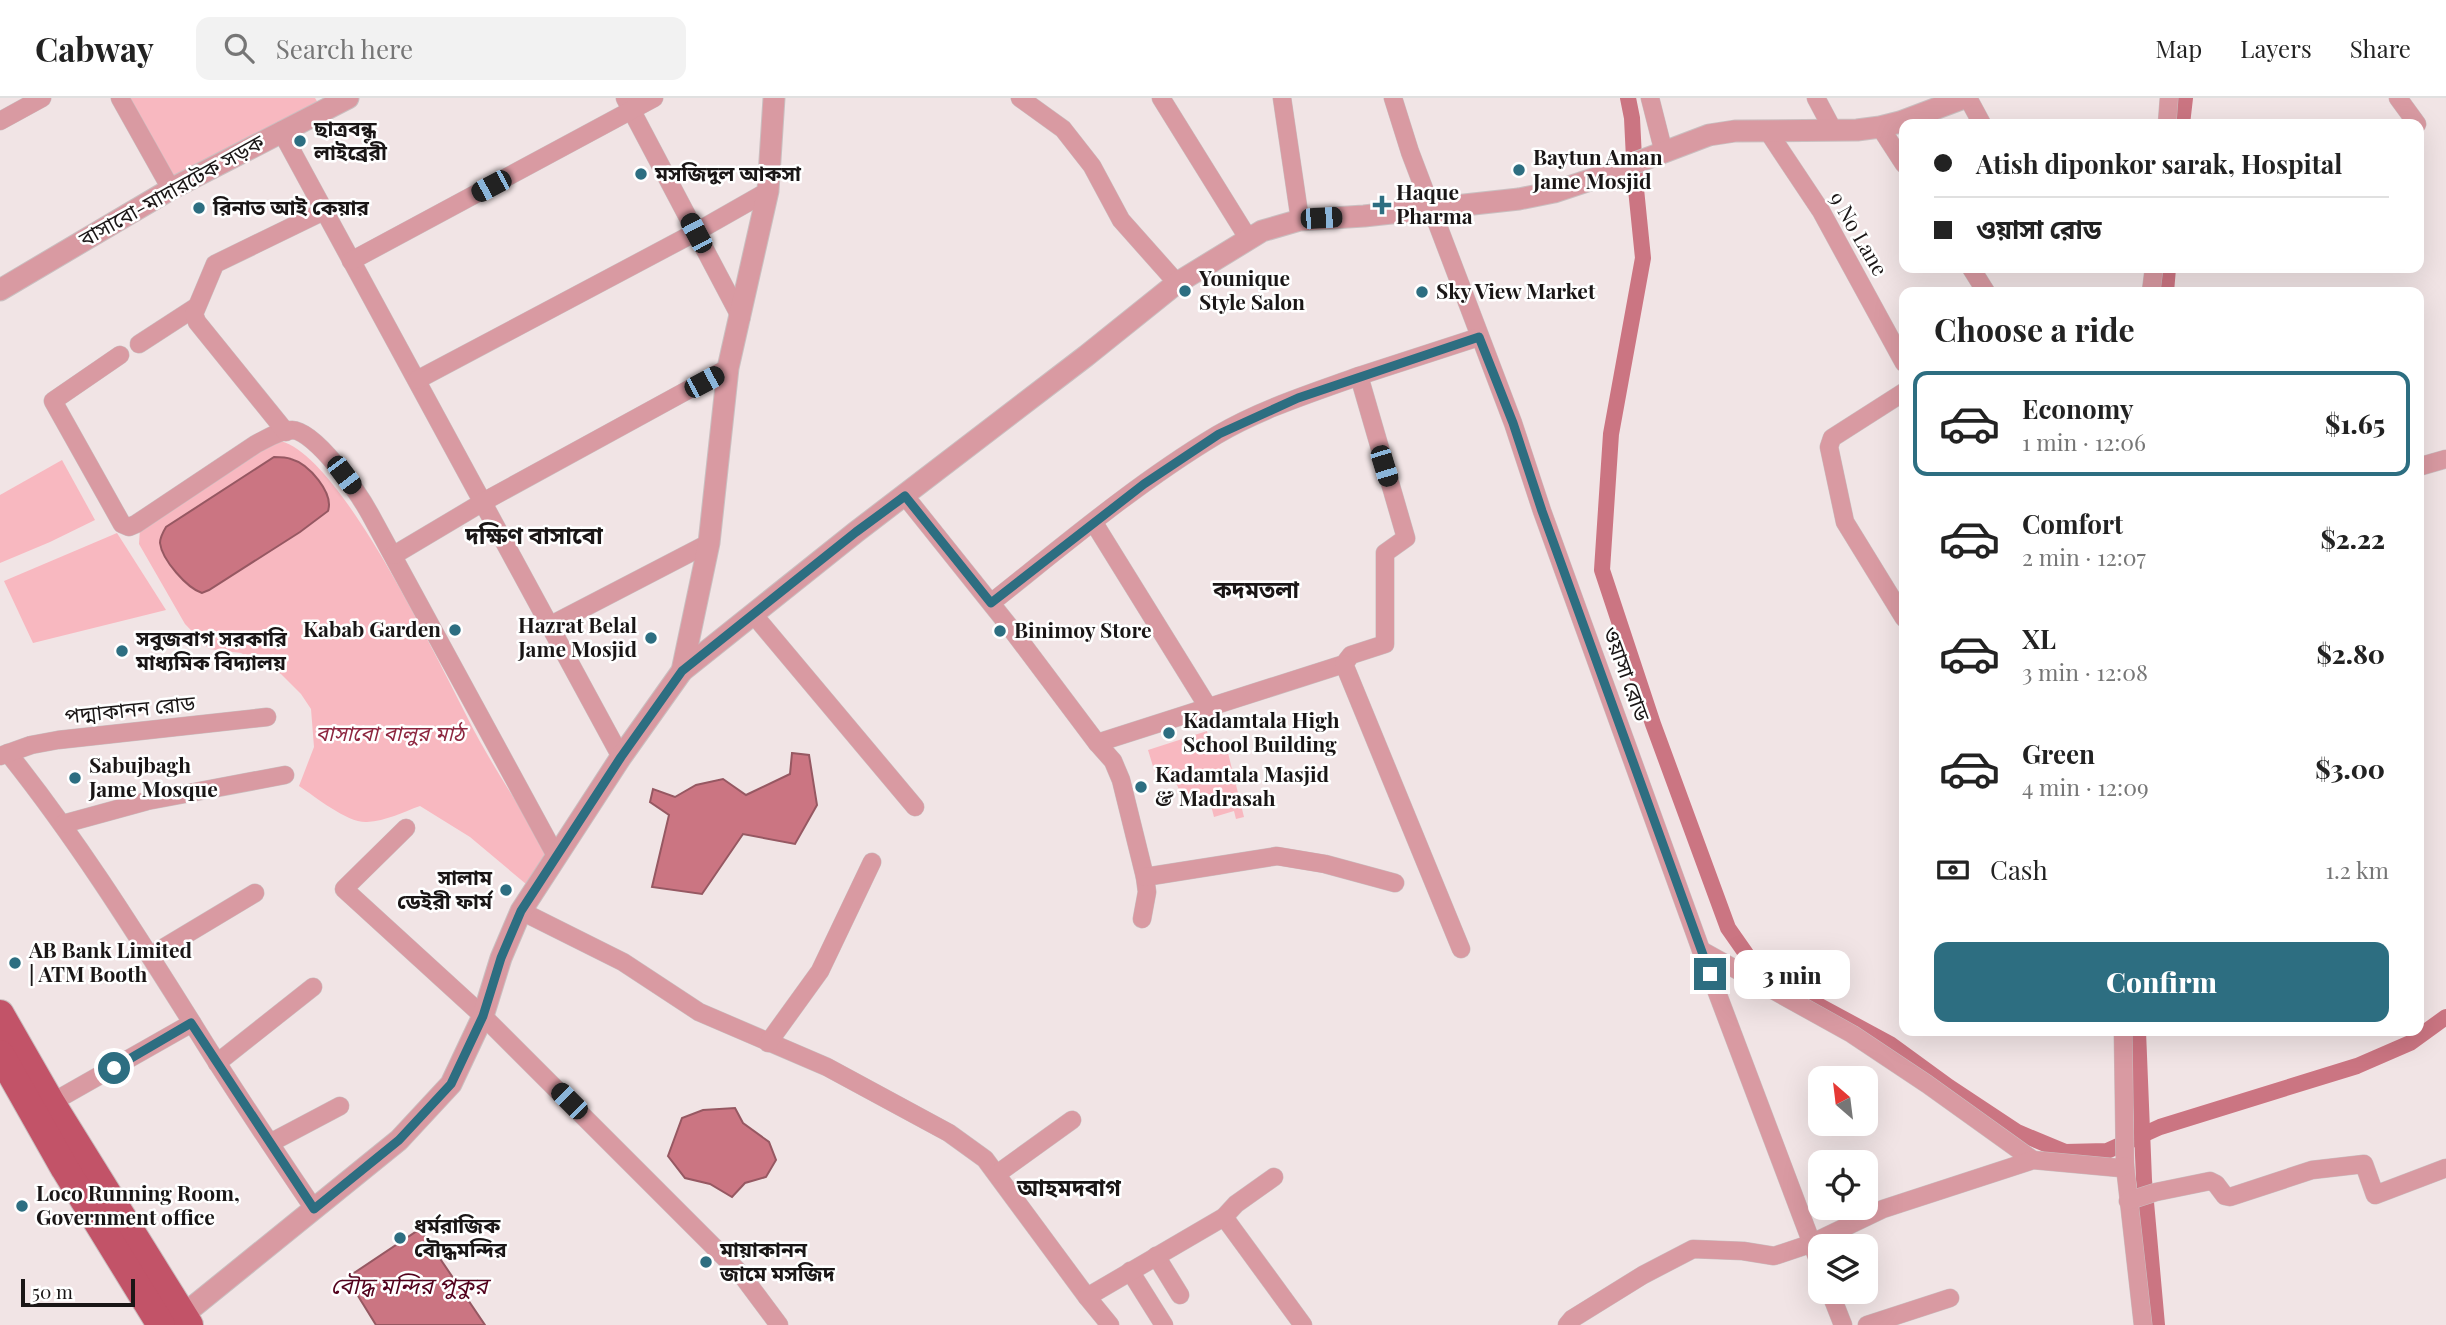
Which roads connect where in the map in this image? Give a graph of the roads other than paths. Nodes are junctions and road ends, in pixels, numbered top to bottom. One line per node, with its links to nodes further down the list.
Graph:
1 (42, 98): 20 (street)
2 (120, 98): 28 (street)
3 (654, 98): 15 (street)
4 (774, 98): 29 (street)
5 (1020, 98): 36 (street)
6 (1161, 98): 34 (street)
7 (1282, 98): 32 (street)
8 (1393, 98): 30 (street, ওয়াসা রোড)
9 (1650, 98): 27 (street)
10 (1816, 98): 24 (street)
11 (1966, 98): 16 (street); 17 (street)
12 (2169, 98): 18 (street)
13 (2399, 98): 19 (street)
14 (334, 101): 25 (street, বাসাবো-মাদারটেক সড়ক)
15 (627, 104): 33 (street); 35 (street)
16 (1909, 119)
17 (1980, 119)
18 (2167, 119)
19 (2414, 119)
20 (0, 121)
21 (1899, 122): 22 (street)
22 (1880, 127): 24 (street); 26 (street)
23 (1767, 130): 24 (street); 27 (street); 42 (street, 9 No Lane)
24 (1833, 130)
25 (281, 131): 28 (street, বাসাবো-মাদারটেক সড়ক); 31 (street)
26 (1899, 156)
27 (1655, 157): 30 (street)
28 (170, 189): 37 (street, বাসাবো-মাদারটেক সড়ক)
29 (768, 191): 33 (street); 39 (street)
30 (1432, 208): 32 (street); 40 (street, ওয়াসা রোড)
31 (324, 211): 35 (street); 38 (street)
32 (1300, 220): 34 (street)
33 (696, 233): 39 (street); 46 (street)
34 (1248, 239): 36 (street)
35 (351, 261): 46 (street)
36 (1177, 284): 51 (street)
37 (0, 290)
38 (196, 307): 41 (street); 48 (street)
39 (741, 318): 44 (street)
40 (1479, 337): 45 (street); 79 (street, ওয়াসা রোড)
41 (139, 344)
42 (1899, 354)
43 (120, 355): 48 (street)
44 (728, 368): 52 (street); 54 (street)
45 (1359, 376): 53 (street); 60 (street)
46 (418, 380): 52 (street)
47 (1899, 395): 57 (street)
48 (286, 432): 55 (street)
49 (2446, 459): 50 (street)
50 (2424, 465)
51 (905, 496): 56 (street); 58 (street)
52 (483, 502): 55 (street); 59 (street)
53 (1094, 523): 56 (street); 62 (street)
54 (709, 543): 59 (street); 61 (street)
55 (394, 555): 71 (street)
56 (991, 603): 64 (street)
57 (1899, 610)
58 (753, 614): 61 (street); 68 (street)
59 (551, 625): 66 (street)
60 (1344, 664): 62 (street); 78 (street)
61 (682, 671): 66 (street)
62 (1208, 706): 64 (street)
63 (267, 717): 65 (street, পদ্মাকানন রোড)
64 (1097, 743): 73 (street)
65 (4, 754): 69 (street)
66 (621, 757): 71 (street)
67 (285, 775): 69 (street)
68 (915, 807)
69 (63, 824): 80 (street)
70 (407, 828): 83 (street)
71 (556, 856): 76 (street)
72 (872, 862): 86 (street)
73 (1145, 877): 74 (street); 77 (street)
74 (1395, 883)
75 (255, 894): 80 (street)
76 (521, 911): 83 (street); 86 (street)
77 (1142, 919)
78 (1461, 949)
79 (1701, 950): 93 (street); 102 (street, ওয়াসা রোড)
80 (150, 956): 84 (street)
81 (313, 987): 88 (street)
82 (0, 1014): 89 (main road)
83 (483, 1016): 99 (street); 111 (street)
84 (191, 1023): 88 (street); 89 (street)
85 (2123, 1036): 94 (street)
86 (768, 1042): 96 (street)
87 (0, 1054): 110 (main road)
88 (217, 1063): 92 (street)
89 (51, 1103): 110 (main road)
90 (340, 1106): 92 (street)
91 (1073, 1120): 96 (street)
92 (270, 1143): 99 (street)
93 (2033, 1160): 94 (street); 101 (street)
94 (2125, 1166): 98 (street)
95 (2446, 1168): 98 (street)
96 (997, 1174): 107 (street)
97 (1274, 1177): 100 (street)
98 (2128, 1201): 118 (street)
99 (314, 1209): 110 (street)
100 (1224, 1217): 104 (street); 114 (street)
101 (1831, 1234)
102 (1808, 1239)
103 (1808, 1245): 115 (street)
104 (1156, 1256): 105 (street); 106 (street)
105 (1130, 1271): 107 (street); 113 (street)
106 (1180, 1295)
107 (1087, 1297): 112 (street)
108 (1950, 1298): 117 (street)
109 (1835, 1304): 116 (street)
110 (175, 1322)
111 (779, 1325)
112 (1110, 1325)
113 (1164, 1325)
114 (1303, 1325)
115 (1567, 1325)
116 (1843, 1325)
117 (1867, 1325)
118 (2143, 1325)

